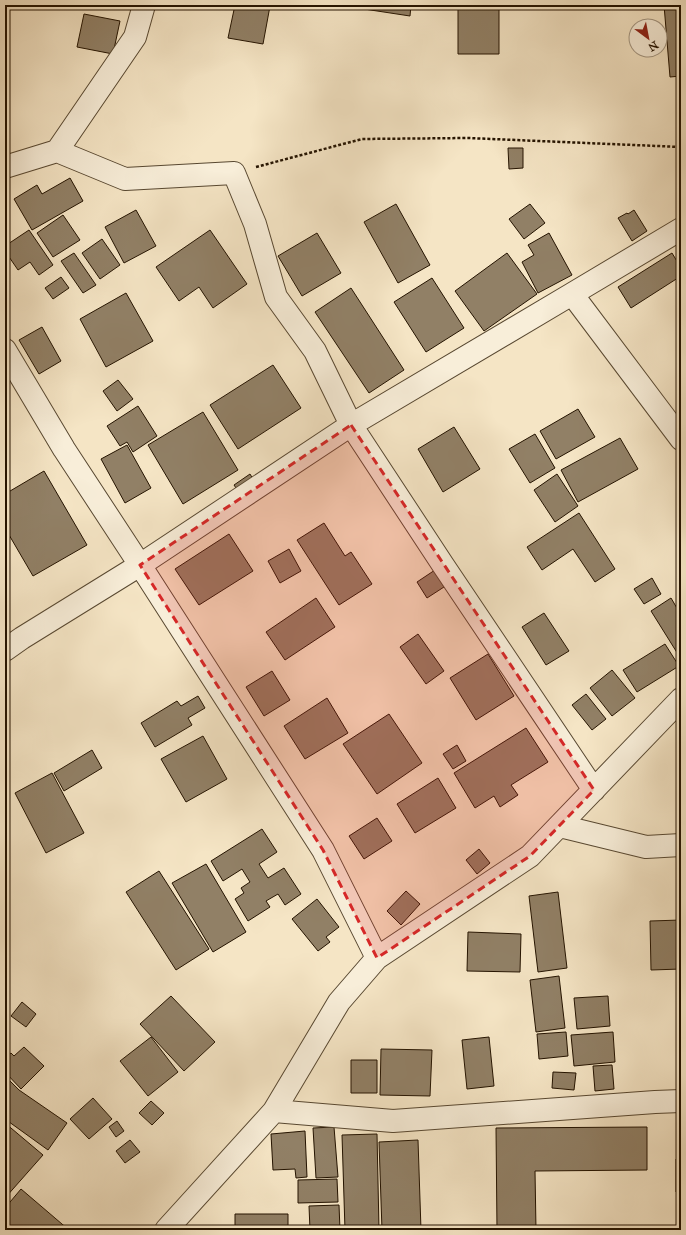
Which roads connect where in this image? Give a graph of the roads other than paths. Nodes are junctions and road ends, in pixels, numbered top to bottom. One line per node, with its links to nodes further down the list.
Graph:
1 (144, 5): 2 (street)
2 (57, 151): 3 (street); 7 (street)
3 (5, 167)
4 (681, 229): 5 (street)
5 (572, 294): 7 (street); 8 (street)
6 (5, 350): 9 (street)
7 (351, 425): 9 (street); 12 (street)
8 (681, 439)
9 (140, 565): 10 (street); 15 (street)
10 (5, 650)
11 (681, 700): 12 (street)
12 (594, 790): 13 (street)
13 (560, 826): 14 (street); 15 (street)
14 (681, 844)
15 (377, 958): 17 (street)
16 (681, 1101): 17 (street)
17 (274, 1111): 18 (street)
18 (166, 1230)

